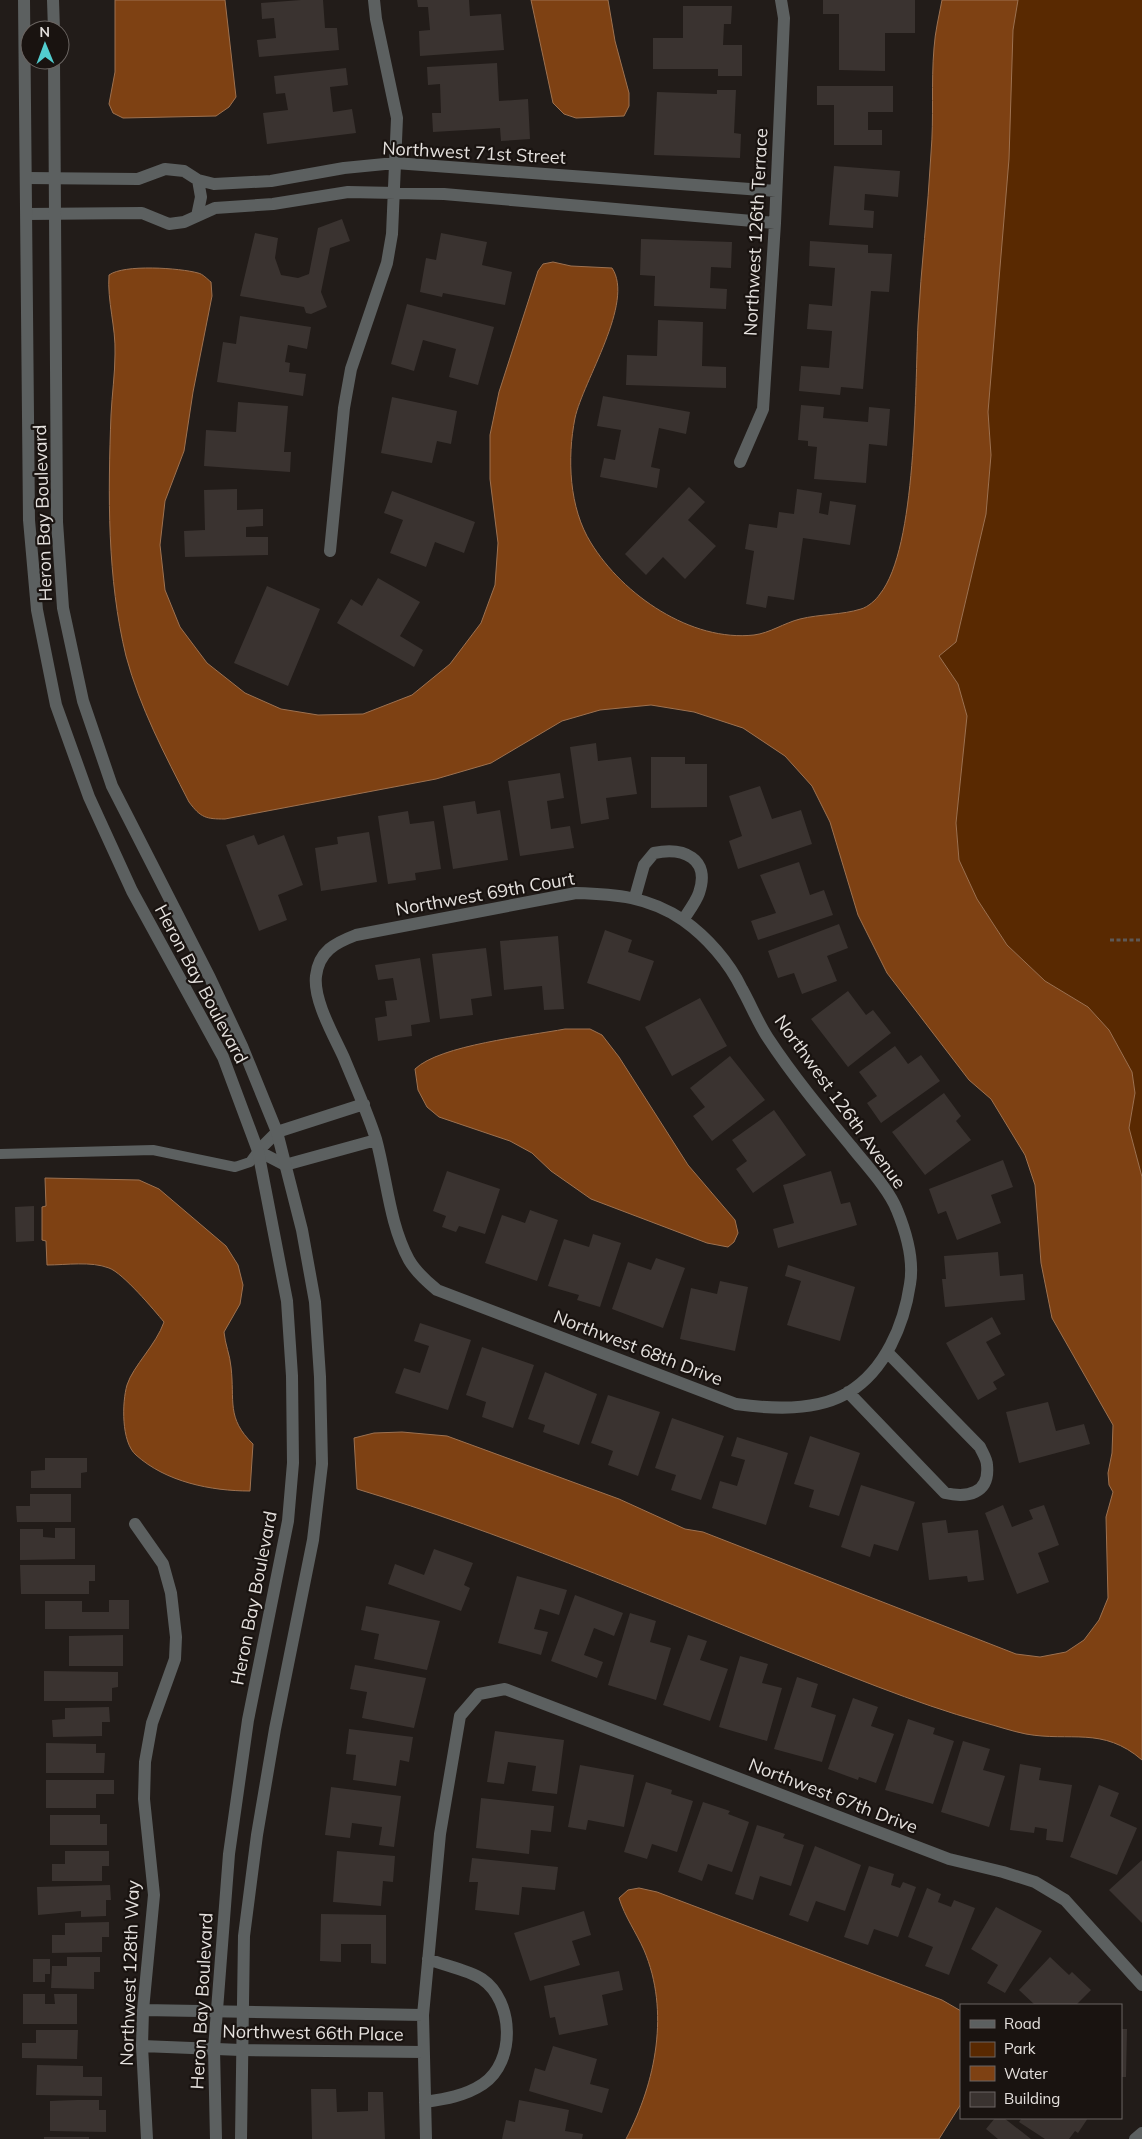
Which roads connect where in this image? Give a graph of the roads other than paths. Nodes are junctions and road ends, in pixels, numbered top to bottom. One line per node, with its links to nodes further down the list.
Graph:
1 (24, 0): 8 (street, Heron Bay Boulevard)
2 (53, 0): 5 (street)
3 (374, 0): 7 (street)
4 (781, 0): 11 (street, Northwest 126th Terrace)
5 (54, 20)
6 (54, 70): 9 (street, Heron Bay Boulevard)
7 (395, 163): 10 (street, Northwest 71st Street); 11 (street, Northwest 71st Street); 12 (street)
8 (26, 178): 9 (street, Northwest 71st Street); 13 (street, Heron Bay Boulevard)
9 (56, 178): 10 (street, Northwest 71st Street); 14 (street, Heron Bay Boulevard)
10 (198, 180): 15 (street)
11 (776, 191): 16 (street, Northwest 126th Terrace)
12 (393, 192): 15 (street); 16 (street); 18 (street)
13 (27, 214): 14 (street); 25 (street, Heron Bay Boulevard)
14 (56, 214): 15 (street); 23 (street, Heron Bay Boulevard)
15 (197, 216)
16 (775, 223): 17 (street, Northwest 126th Terrace)
17 (740, 462)
18 (330, 551)
19 (635, 897): 20 (street, Northwest 69th Court); 21 (street); 22 (street, Northwest 69th Court)
20 (659, 908): 21 (street, Northwest 126th Avenue)
21 (683, 920): 28 (street, Northwest 126th Avenue)
22 (364, 1104): 23 (street); 24 (street)
23 (277, 1132): 25 (street); 27 (street, Heron Bay Boulevard)
24 (376, 1140): 27 (street); 30 (street, Northwest 68th Drive)
25 (258, 1150): 26 (lane); 27 (street); 35 (street, Heron Bay Boulevard)
26 (0, 1154)
27 (286, 1165): 36 (street, Heron Bay Boulevard)
28 (888, 1353): 29 (street, Northwest 126th Avenue); 30 (street)
29 (869, 1375): 30 (street, Northwest 68th Drive)
30 (848, 1392)
31 (135, 1524): 34 (street, Northwest 128th Way)
32 (428, 1960): 33 (street, Northwest 67th Drive); 37 (street); 42 (street)
33 (1142, 1985)
34 (143, 2010): 35 (street, Northwest 66th Place); 38 (street, Northwest 128th Way)
35 (216, 2011): 36 (street, Northwest 66th Place); 39 (street, Heron Bay Boulevard)
36 (242, 2012): 37 (street, Northwest 66th Place); 40 (street, Heron Bay Boulevard)
37 (423, 2015): 41 (street)
38 (142, 2046): 39 (street, Northwest 66th Place); 44 (street, Northwest 128th Way)
39 (214, 2049): 40 (street, Northwest 66th Place); 45 (street, Heron Bay Boulevard)
40 (242, 2050): 41 (street, Northwest 66th Place); 46 (street, Heron Bay Boulevard)
41 (424, 2052): 42 (street)
42 (425, 2102): 47 (street)
43 (1142, 2134): 48 (street)
44 (148, 2139)
45 (216, 2139)
46 (242, 2139)
47 (426, 2139)
48 (1135, 2139)

